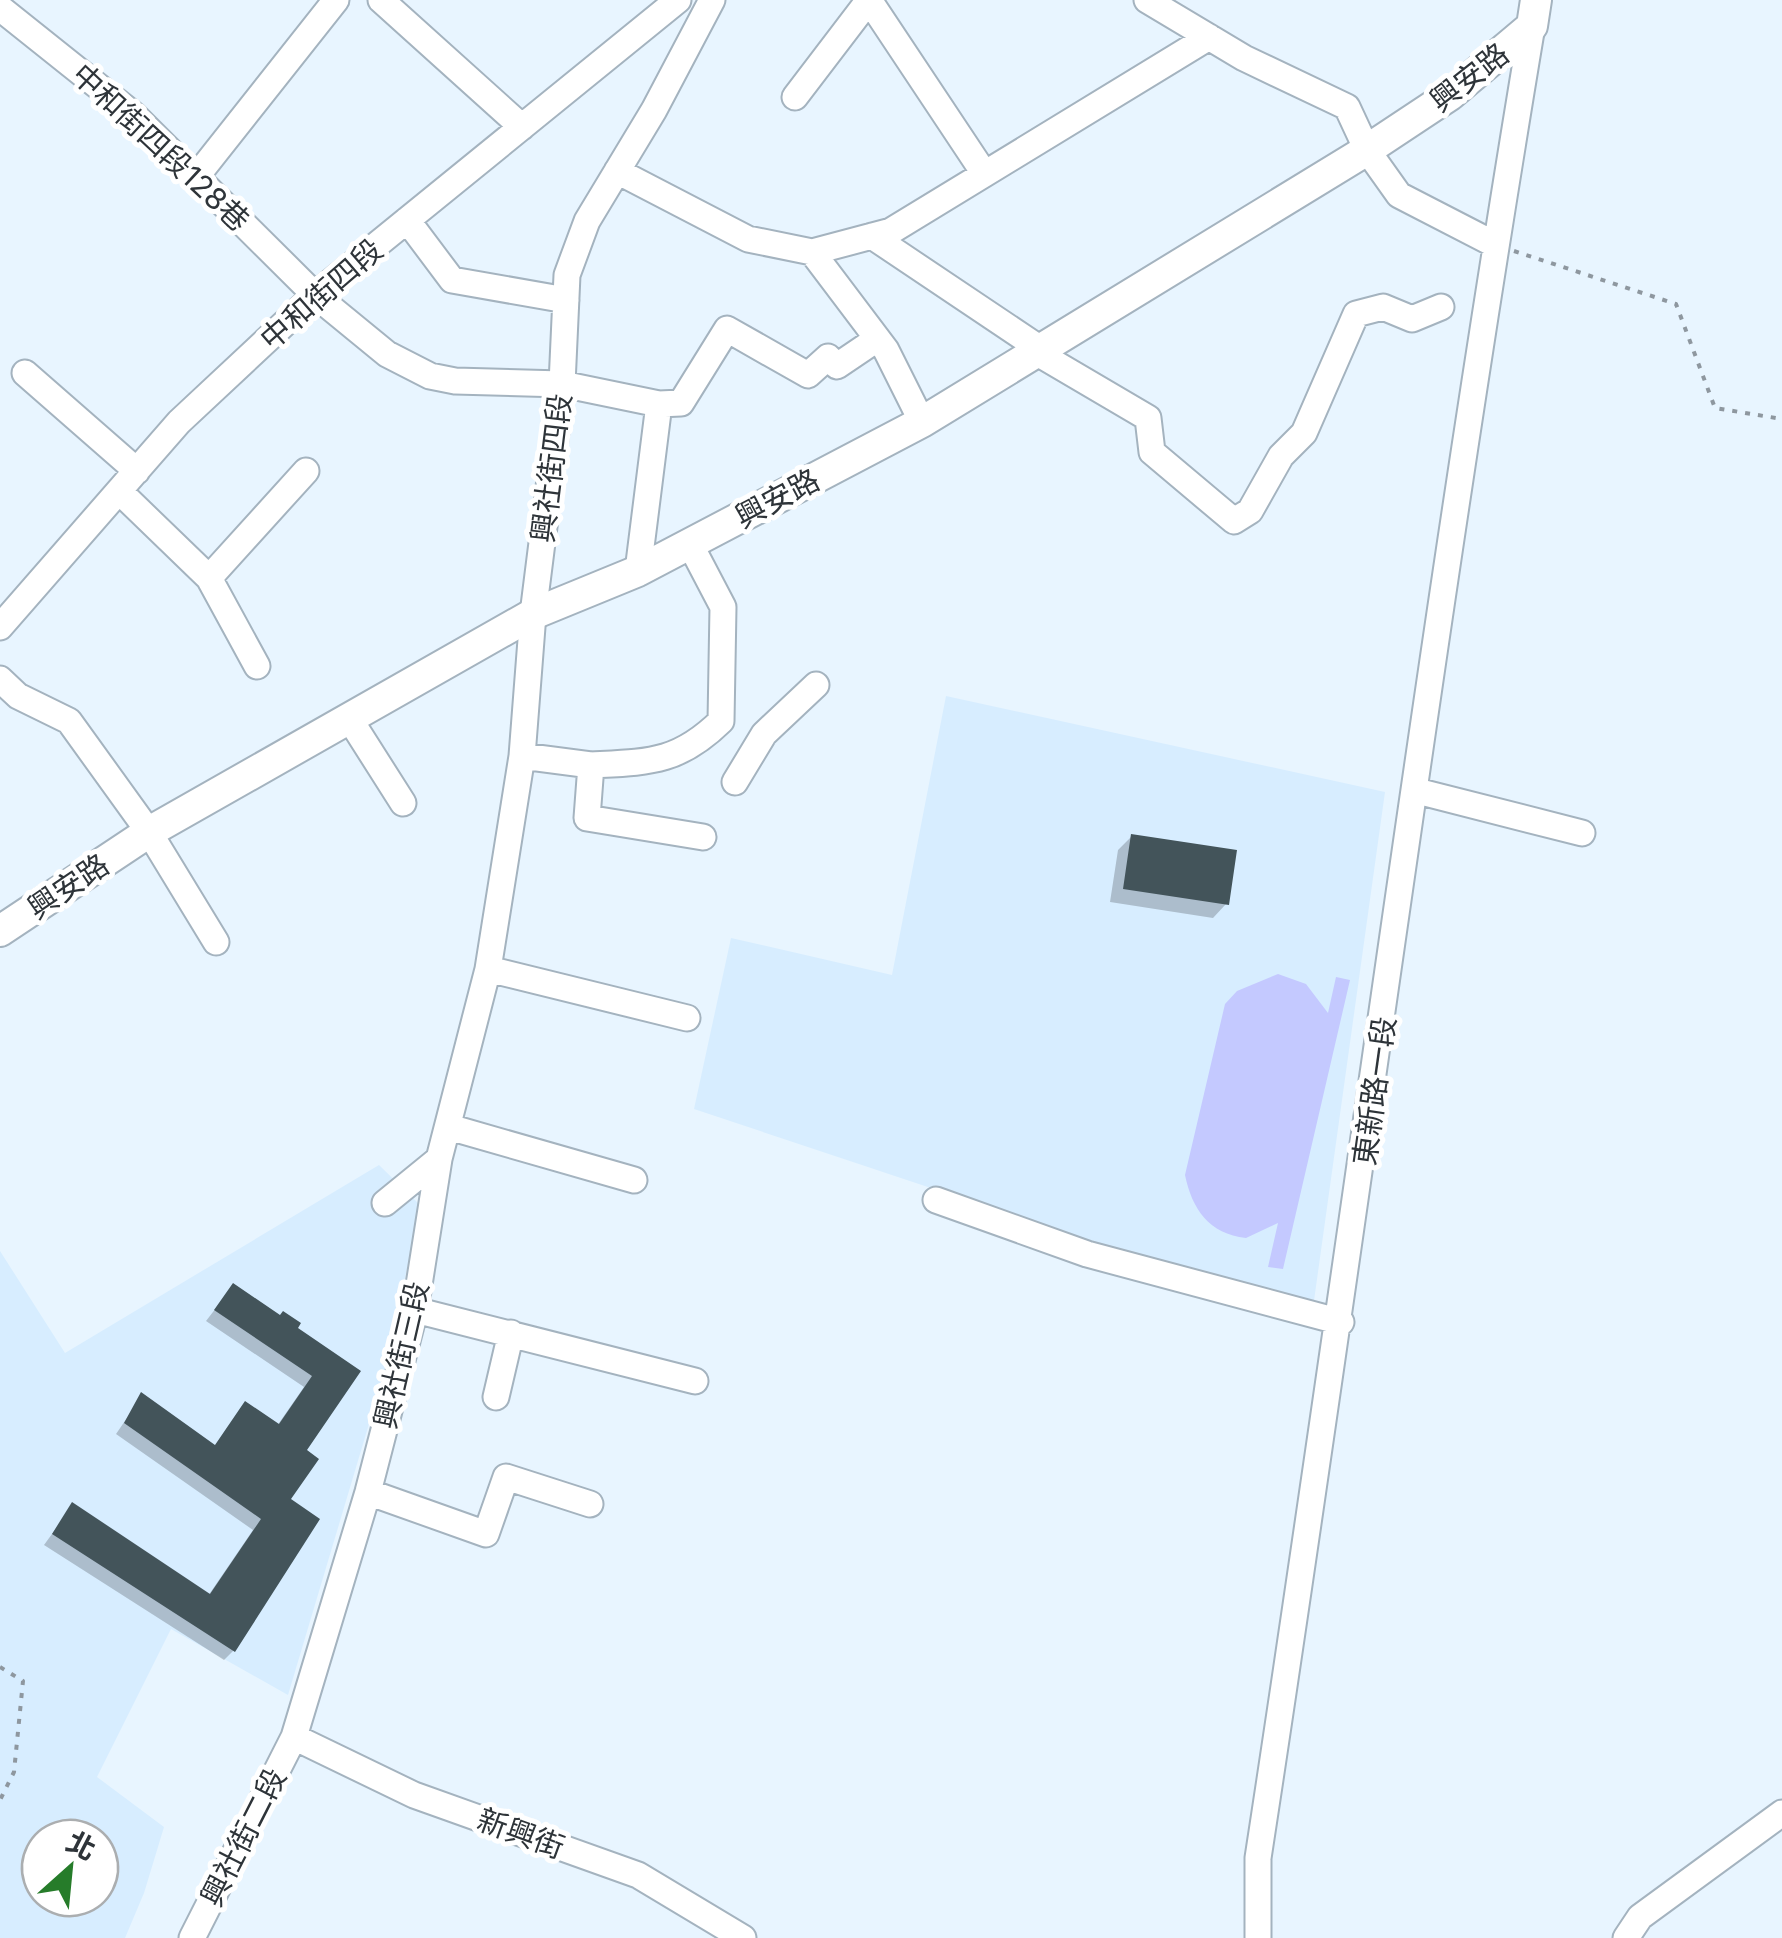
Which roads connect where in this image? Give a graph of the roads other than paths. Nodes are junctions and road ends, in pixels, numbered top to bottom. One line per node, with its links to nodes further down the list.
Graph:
1 (336, 0): 15 (street)
2 (381, 0): 11 (street)
3 (678, 0): 11 (street, 中和街四段)
4 (712, 0): 13 (street, 興社街四段)
5 (870, 0): 10 (street); 14 (street)
6 (1147, 0): 9 (street)
7 (0, 8): 15 (street, 中和街四段128巷)
8 (1534, 13): 12 (main road, 興安路); 18 (street, 東新路一段)
9 (1209, 37): 12 (street); 14 (street)
10 (794, 96)
11 (522, 127): 16 (street, 中和街四段)
12 (1368, 150): 18 (street); 24 (main road, 興安路)
13 (617, 171): 19 (street); 21 (street, 興社街四段)
14 (984, 173): 17 (street)
15 (196, 176): 20 (street, 中和街四段128巷)
16 (407, 220): 20 (street, 中和街四段); 21 (street)
17 (872, 236): 19 (street); 24 (street)
18 (1496, 245): 46 (street, 東新路一段)
19 (812, 252): 23 (street)
20 (315, 295): 26 (street, 中和街四段128巷); 29 (street, 中和街四段)
21 (566, 300): 26 (street, 興社街四段)
22 (1442, 307): 24 (street)
23 (877, 339): 27 (street); 28 (street)
24 (1037, 349): 28 (main road, 興安路)
25 (24, 373): 29 (street)
26 (562, 384): 27 (street, 中和街四段128巷); 35 (street, 興社街四段)
27 (659, 404): 33 (street)
28 (922, 422): 32 (main road, 興安路)
29 (137, 471): 31 (street, 中和街四段)
30 (306, 471): 34 (street)
31 (119, 491): 34 (street); 36 (street, 中和街四段)
32 (690, 544): 33 (main road, 興安路); 40 (street)
33 (638, 571): 35 (main road, 興安路)
34 (210, 578): 37 (street)
35 (533, 614): 41 (main road, 興安路); 43 (street, 興社街四段)
36 (0, 626)
37 (257, 666)
38 (0, 679): 48 (street)
39 (816, 685): 42 (street)
40 (721, 709): 42 (street); 44 (street)
41 (349, 718): 47 (street); 48 (main road, 興安路)
42 (764, 734): 45 (street)
43 (522, 756): 44 (street); 53 (street, 興社街四段)
44 (591, 765): 50 (street)
45 (735, 782)
46 (1417, 791): 49 (street); 61 (street, 東新路一段)
47 (403, 803)
48 (149, 832): 51 (main road, 興安路); 52 (street)
49 (1582, 833)
50 (703, 838)
51 (0, 932)
52 (216, 942)
53 (488, 969): 54 (street); 55 (street, 興社街三段)
54 (687, 1018)
55 (449, 1126): 56 (street, 興社街三段); 57 (street)
56 (439, 1159): 59 (street); 60 (street, 興社街三段)
57 (634, 1180)
58 (936, 1200): 61 (street)
59 (385, 1203)
60 (415, 1310): 62 (street); 65 (street, 興社街三段)
61 (1341, 1322): 71 (street, 東新路一段)
62 (511, 1332): 63 (street); 64 (street)
63 (694, 1381)
64 (496, 1397)
65 (368, 1492): 66 (street); 67 (street, 興社街三段)
66 (590, 1504)
67 (294, 1737): 69 (street, 興社街二段); 70 (street, 新興街)
68 (1782, 1813): 72 (street)
69 (192, 1938)
70 (743, 1938)
71 (1258, 1938)
72 (1626, 1938)

